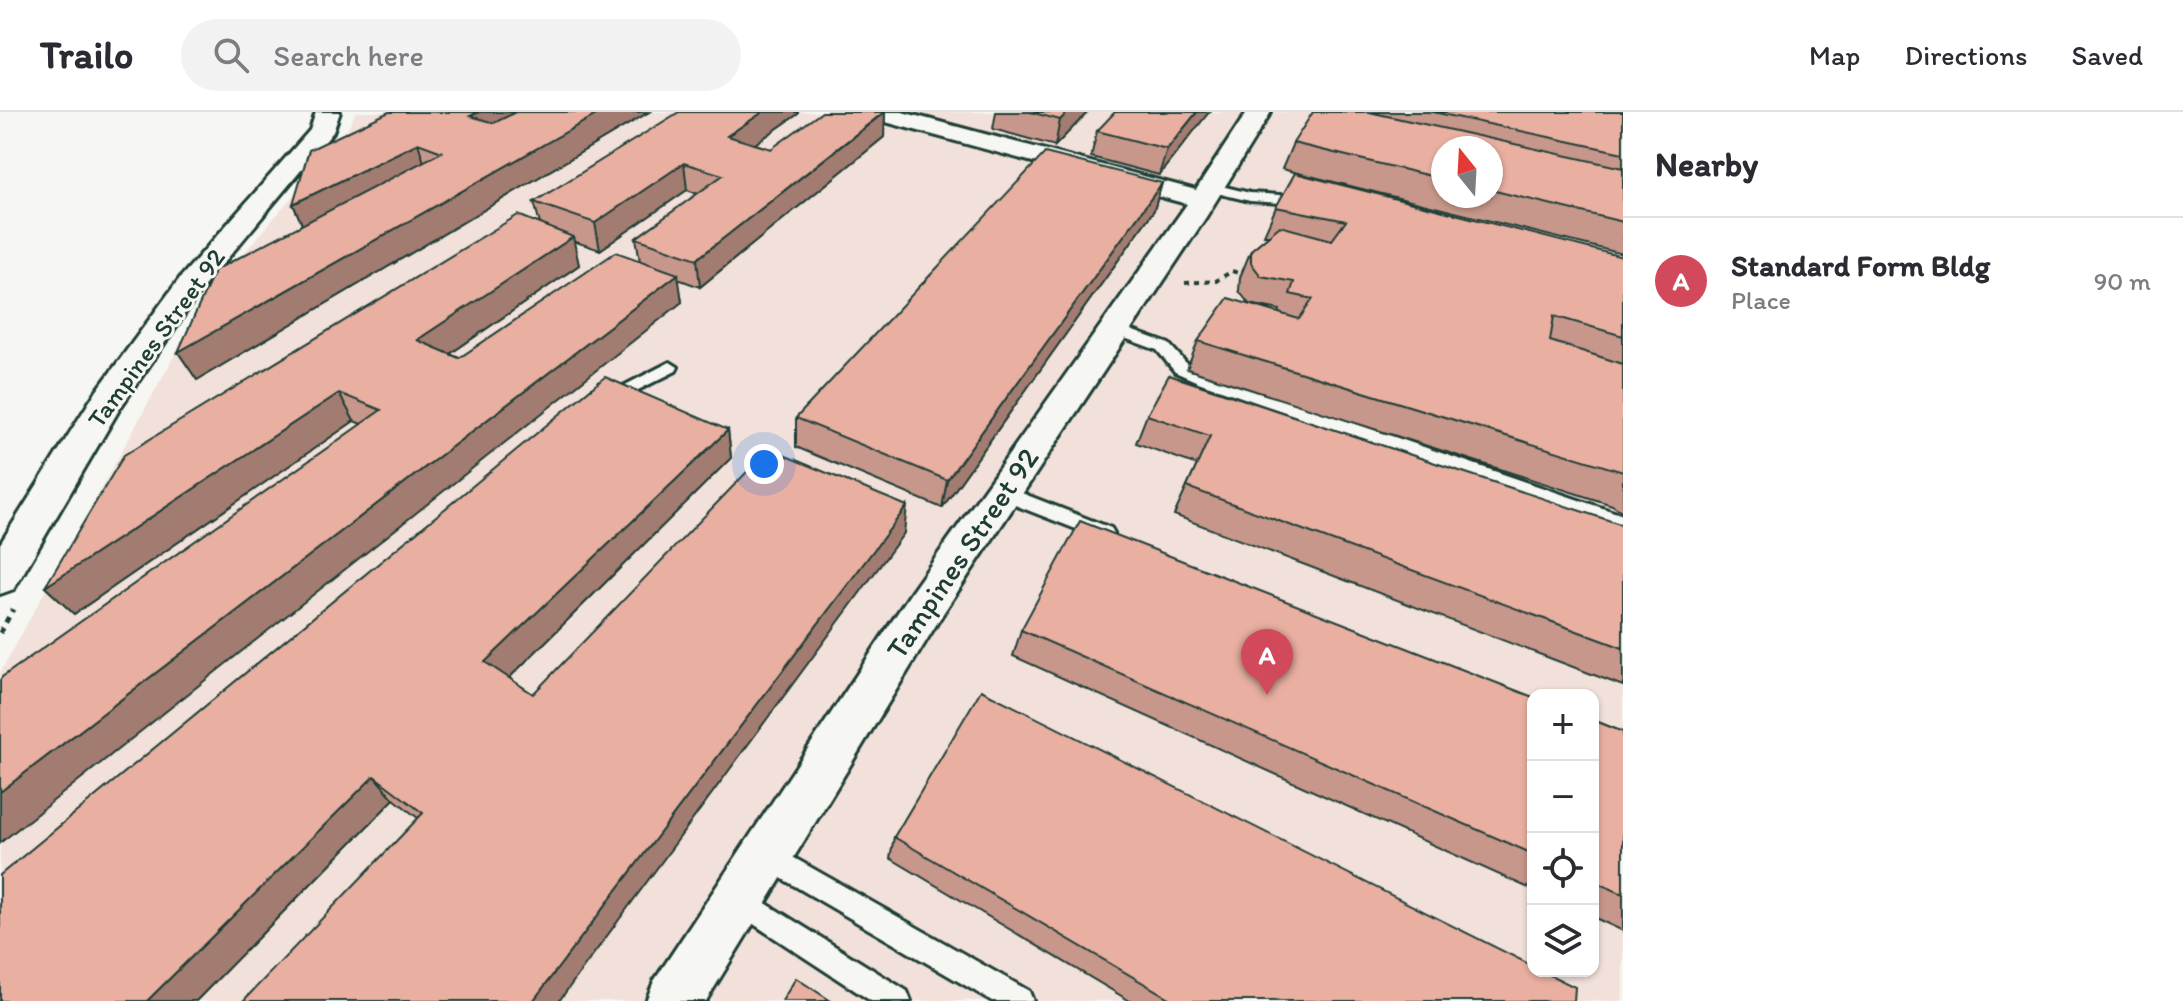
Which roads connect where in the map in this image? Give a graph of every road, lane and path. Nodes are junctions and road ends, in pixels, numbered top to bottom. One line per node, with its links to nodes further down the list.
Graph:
1 (328, 112): 14 (street, Tampines Street 92)
2 (875, 112): 4 (street)
3 (1259, 112): 4 (street, Tampines Street 92)
4 (1206, 193): 5 (lane); 8 (street, Tampines Street 92)
5 (1327, 205)
6 (1238, 273): 7 (path)
7 (1176, 283)
8 (1114, 329): 11 (street, Tampines Street 92); 12 (lane)
9 (670, 367): 10 (lane)
10 (589, 412)
11 (1004, 493): 13 (lane); 15 (street, Tampines Street 92)
12 (1623, 522)
13 (1123, 541)
14 (0, 578)
15 (766, 855): 16 (street, Tampines Street 92); 19 (lane)
16 (738, 899): 17 (street, Tampines Street 92); 18 (lane)
17 (674, 1001)
18 (897, 1001)
19 (1019, 1001)

